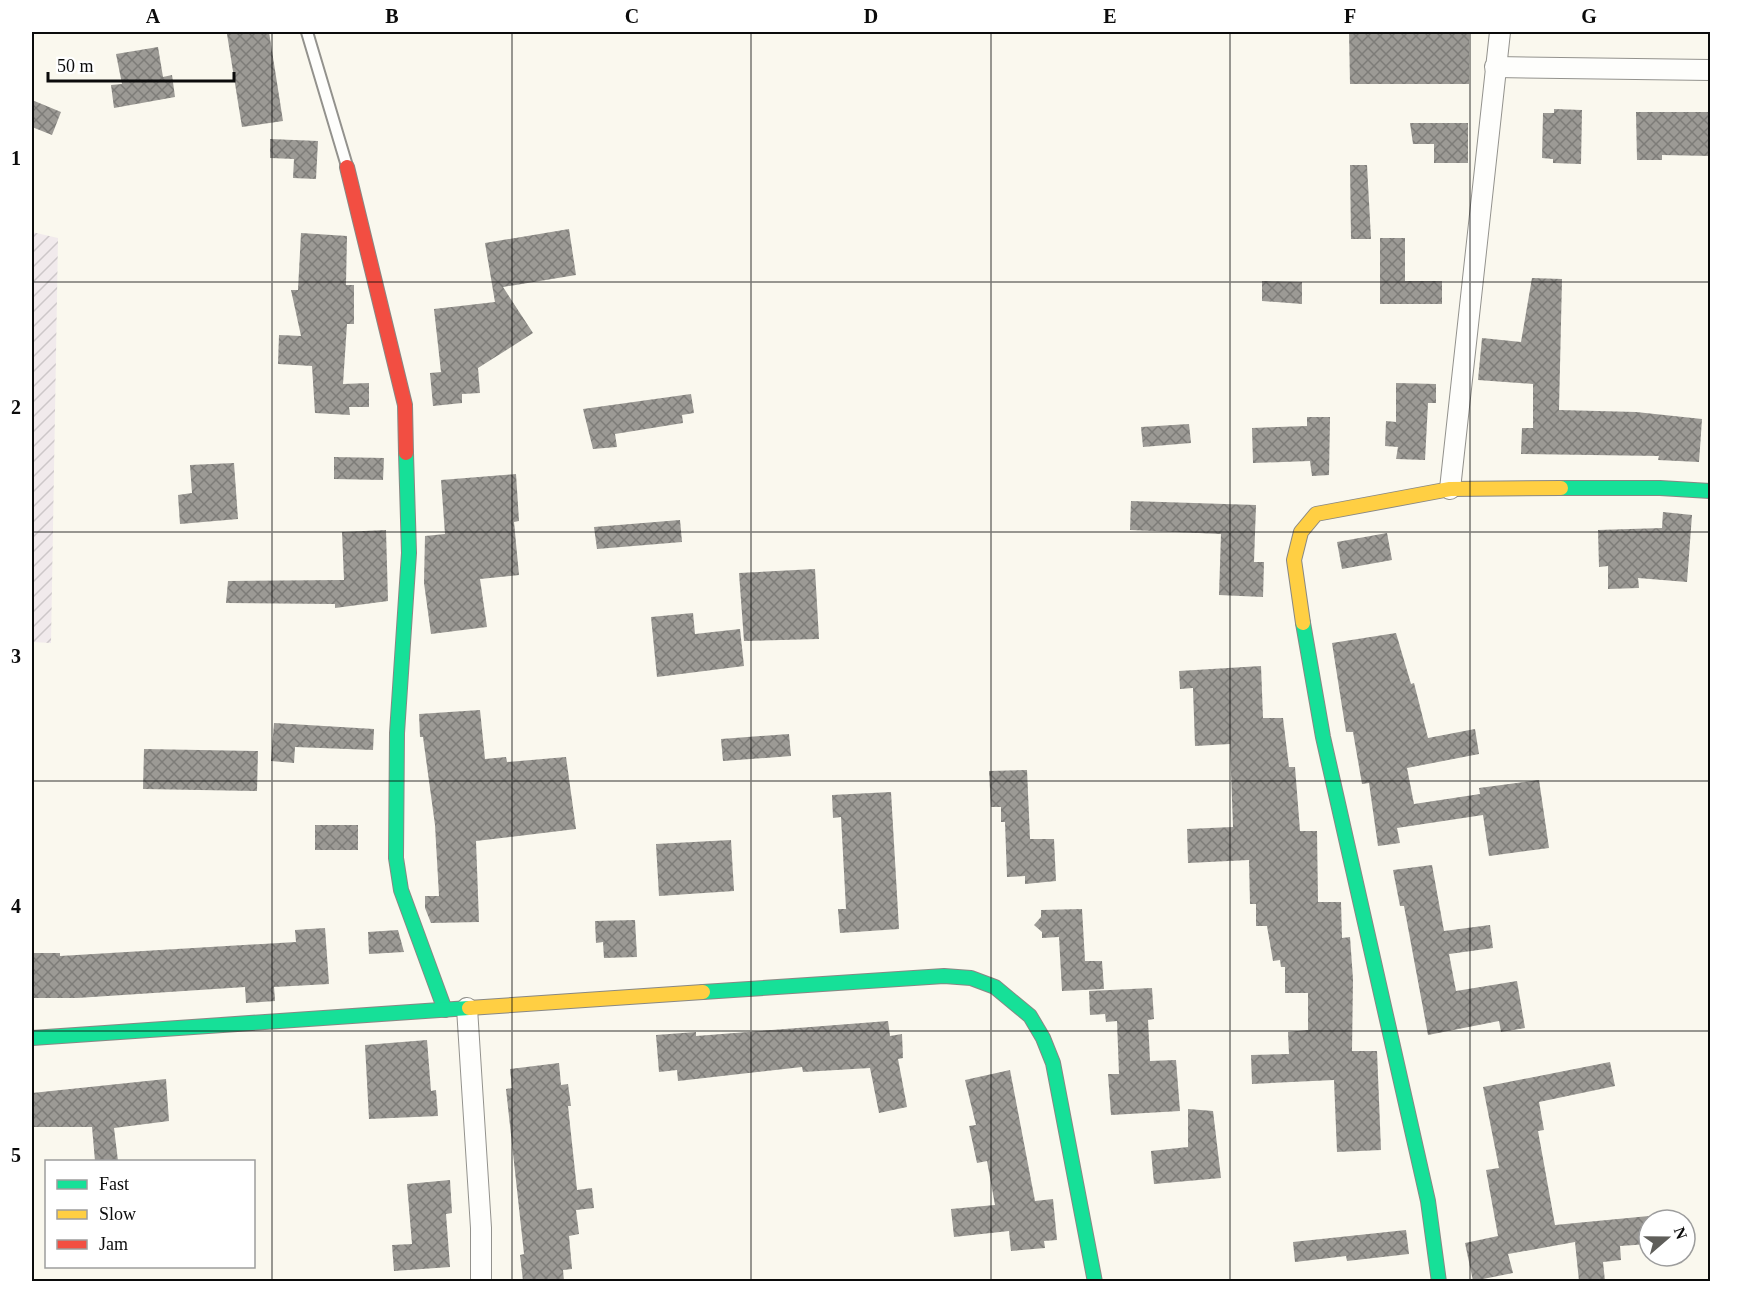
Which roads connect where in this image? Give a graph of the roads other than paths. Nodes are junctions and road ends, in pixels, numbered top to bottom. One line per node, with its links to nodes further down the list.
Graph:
1 (307, 32): 5 (lane)
2 (1500, 32): 3 (street)
3 (1496, 67): 4 (street); 6 (street)
4 (1710, 70)
5 (347, 167): 9 (street)
6 (1450, 489): 7 (street); 13 (street)
7 (1710, 491)
8 (467, 1008): 9 (street); 11 (street); 12 (street)
9 (445, 1010): 10 (street)
10 (32, 1038)
11 (481, 1281)
12 (1095, 1281)
13 (1439, 1281)

